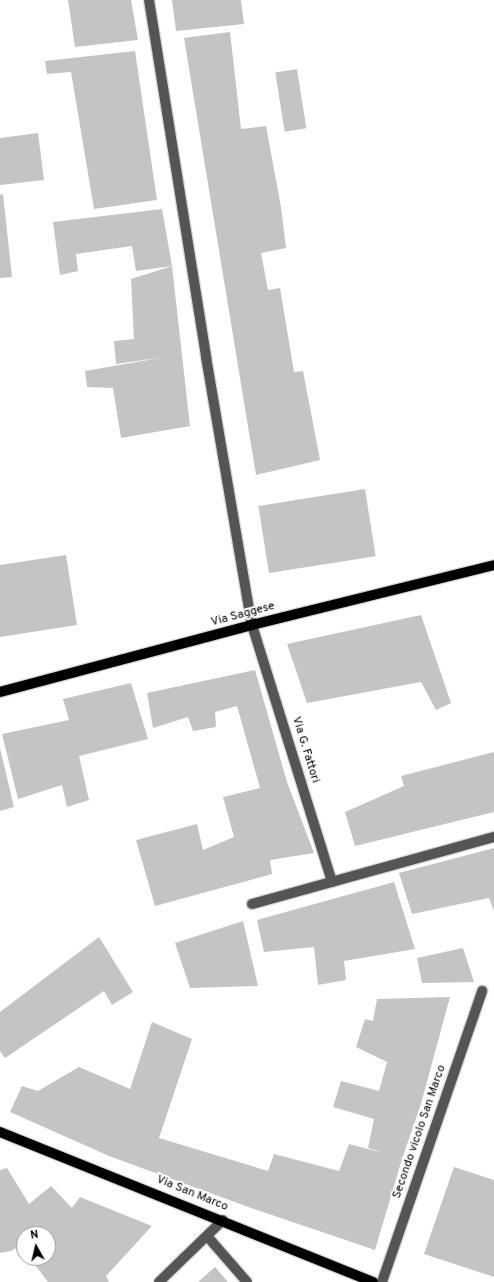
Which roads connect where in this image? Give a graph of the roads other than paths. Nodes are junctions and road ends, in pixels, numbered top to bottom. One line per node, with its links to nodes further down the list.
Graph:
1 (149, 0): 3 (street, Via G. Fattori)
2 (494, 565): 3 (main road, Via Saggese)
3 (252, 625): 4 (main road, Via Saggese); 6 (street, Via G. Fattori)
4 (0, 692)
5 (494, 837): 6 (street)
6 (332, 882): 7 (street)
7 (252, 904)
8 (482, 991): 15 (street, Secondo vicolo San Marco)
9 (0, 1132): 10 (main road, Via San Marco)
10 (223, 1220): 11 (street); 14 (main road, Via San Marco)
11 (207, 1236): 12 (street); 13 (street)
12 (159, 1282)
13 (247, 1282)
14 (373, 1282)
15 (382, 1282)

